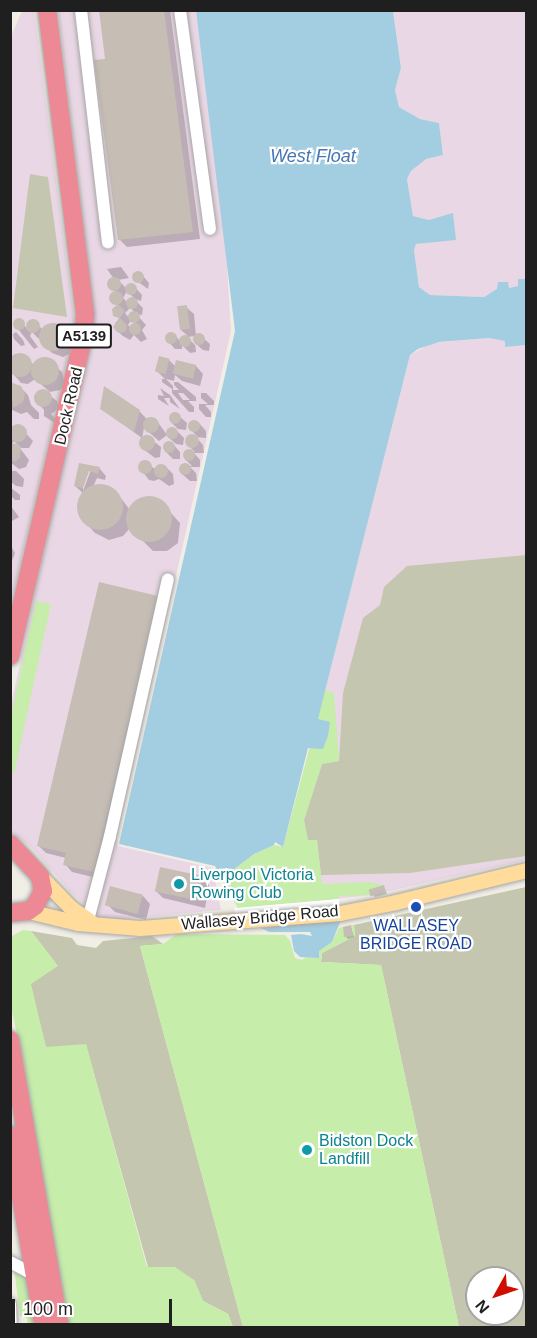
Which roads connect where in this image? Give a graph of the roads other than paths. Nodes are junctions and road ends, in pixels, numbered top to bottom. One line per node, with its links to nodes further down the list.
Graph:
1 (47, 10): 7 (highway, Dock Road / A5139)
2 (81, 10): 5 (lane)
3 (180, 10): 4 (lane)
4 (210, 229)
5 (108, 242)
6 (168, 579): 12 (lane)
7 (10, 656)
8 (10, 844): 10 (highway)
9 (526, 870): 12 (main road, Wallasey Bridge Road)
10 (40, 876): 11 (highway); 12 (main road)
11 (18, 916): 12 (main road, Wallasey Bridge Road)
12 (92, 922)
13 (10, 1040): 21 (highway)
14 (10, 1135): 15 (highway)
15 (13, 1175): 17 (highway)
16 (10, 1262): 17 (lane)
17 (34, 1270): 20 (highway)
18 (10, 1305): 19 (lane)
19 (11, 1328)
20 (44, 1328)
21 (60, 1328)

